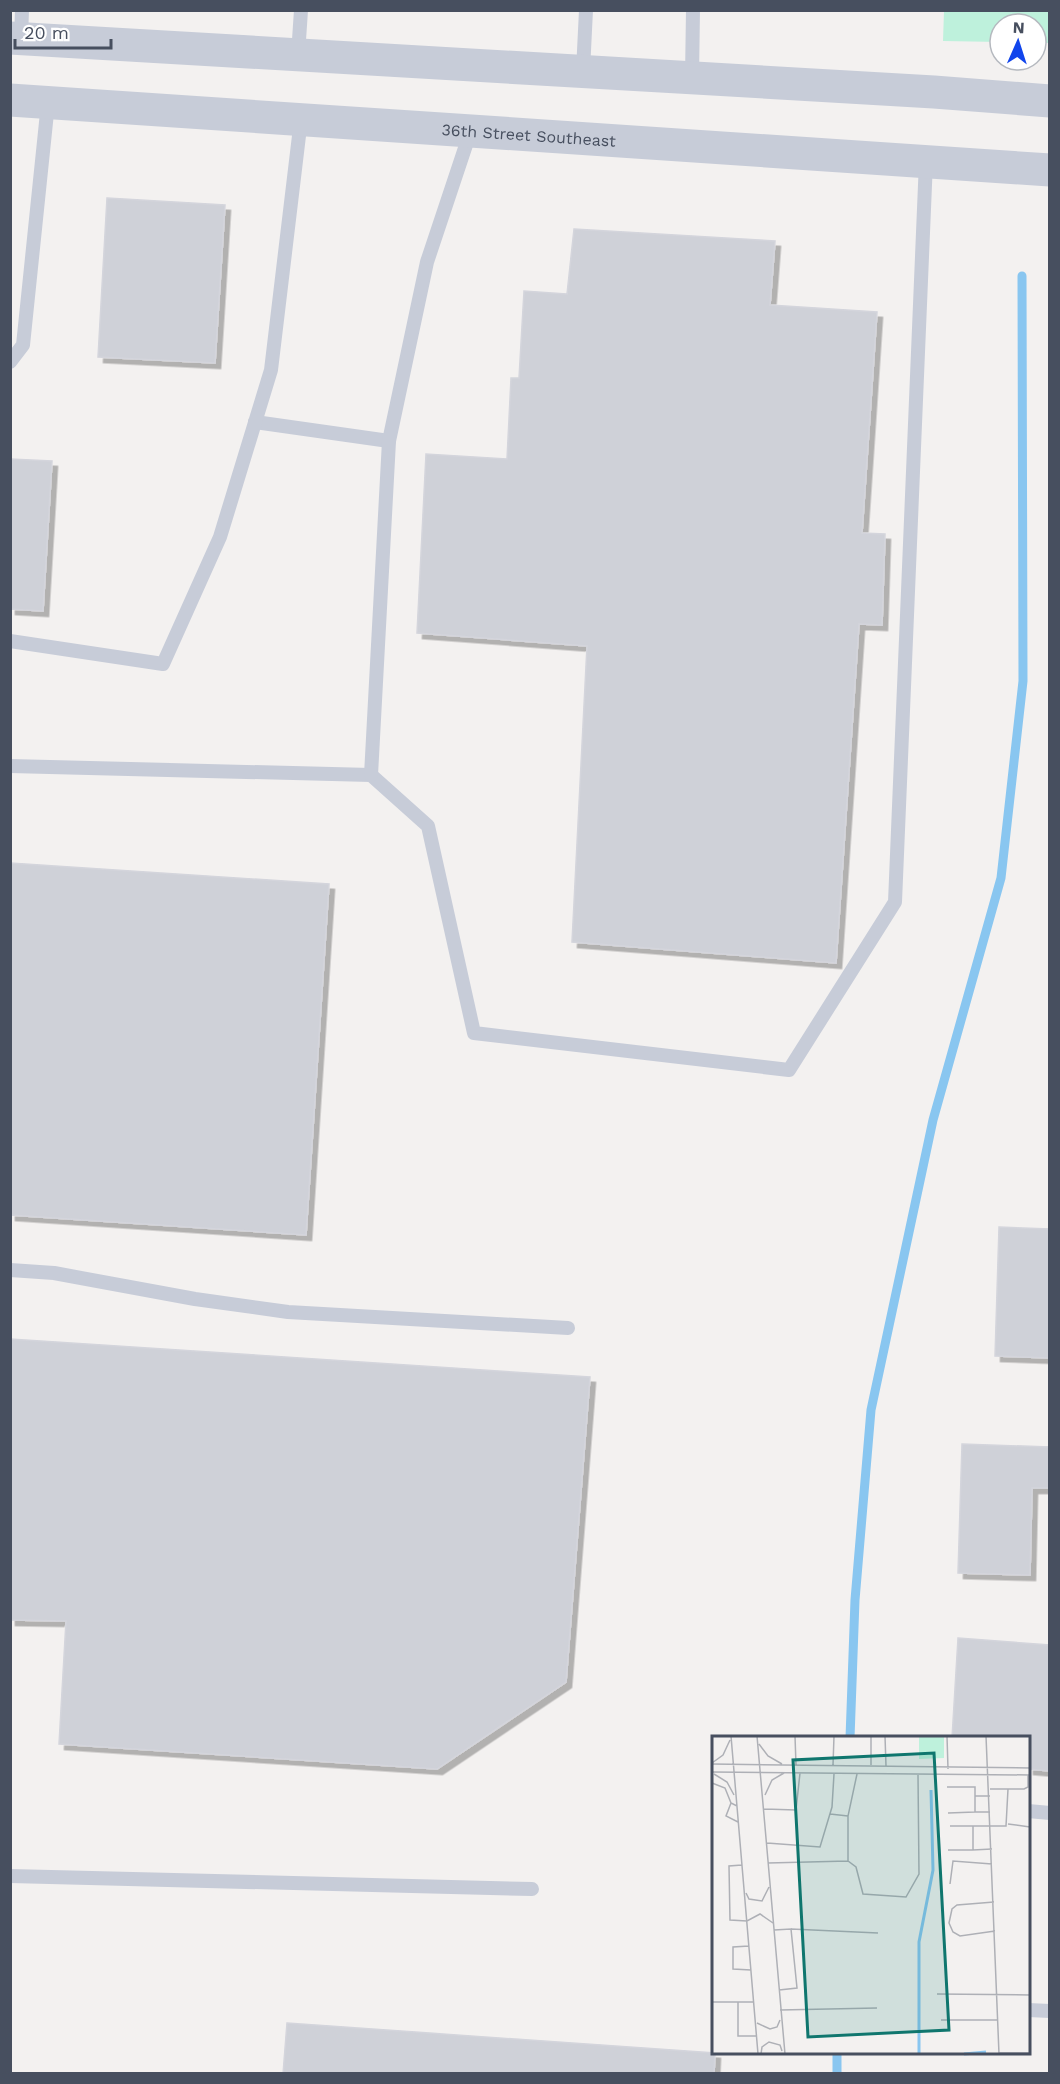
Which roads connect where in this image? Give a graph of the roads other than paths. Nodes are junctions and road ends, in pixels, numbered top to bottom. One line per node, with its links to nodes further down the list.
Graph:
1 (301, 10): 5 (lane)
2 (586, 10): 6 (lane)
3 (693, 10): 7 (lane)
4 (18, 29): 5 (street)
5 (298, 55): 6 (street)
6 (583, 72): 7 (street)
7 (692, 78): 9 (street)
8 (10, 100): 10 (street, 36th Street Southeast)
9 (1050, 101)
10 (48, 103): 11 (street, 36th Street Southeast); 15 (lane)
11 (301, 119): 12 (street, 36th Street Southeast); 16 (lane)
12 (471, 130): 13 (street, 36th Street Southeast); 17 (lane)
13 (926, 160): 14 (street, 36th Street Southeast); 20 (lane)
14 (1050, 170)
15 (10, 362)
16 (255, 422): 17 (lane); 18 (lane)
17 (389, 441): 20 (lane)
18 (10, 641)
19 (10, 766): 20 (lane)
20 (371, 775)
21 (10, 1270): 22 (lane)
22 (568, 1328)
23 (1030, 1811): 24 (lane)
24 (1050, 1813)
25 (10, 1876): 26 (lane)
26 (532, 1889)
27 (1030, 2010): 28 (lane)
28 (1050, 2011)

